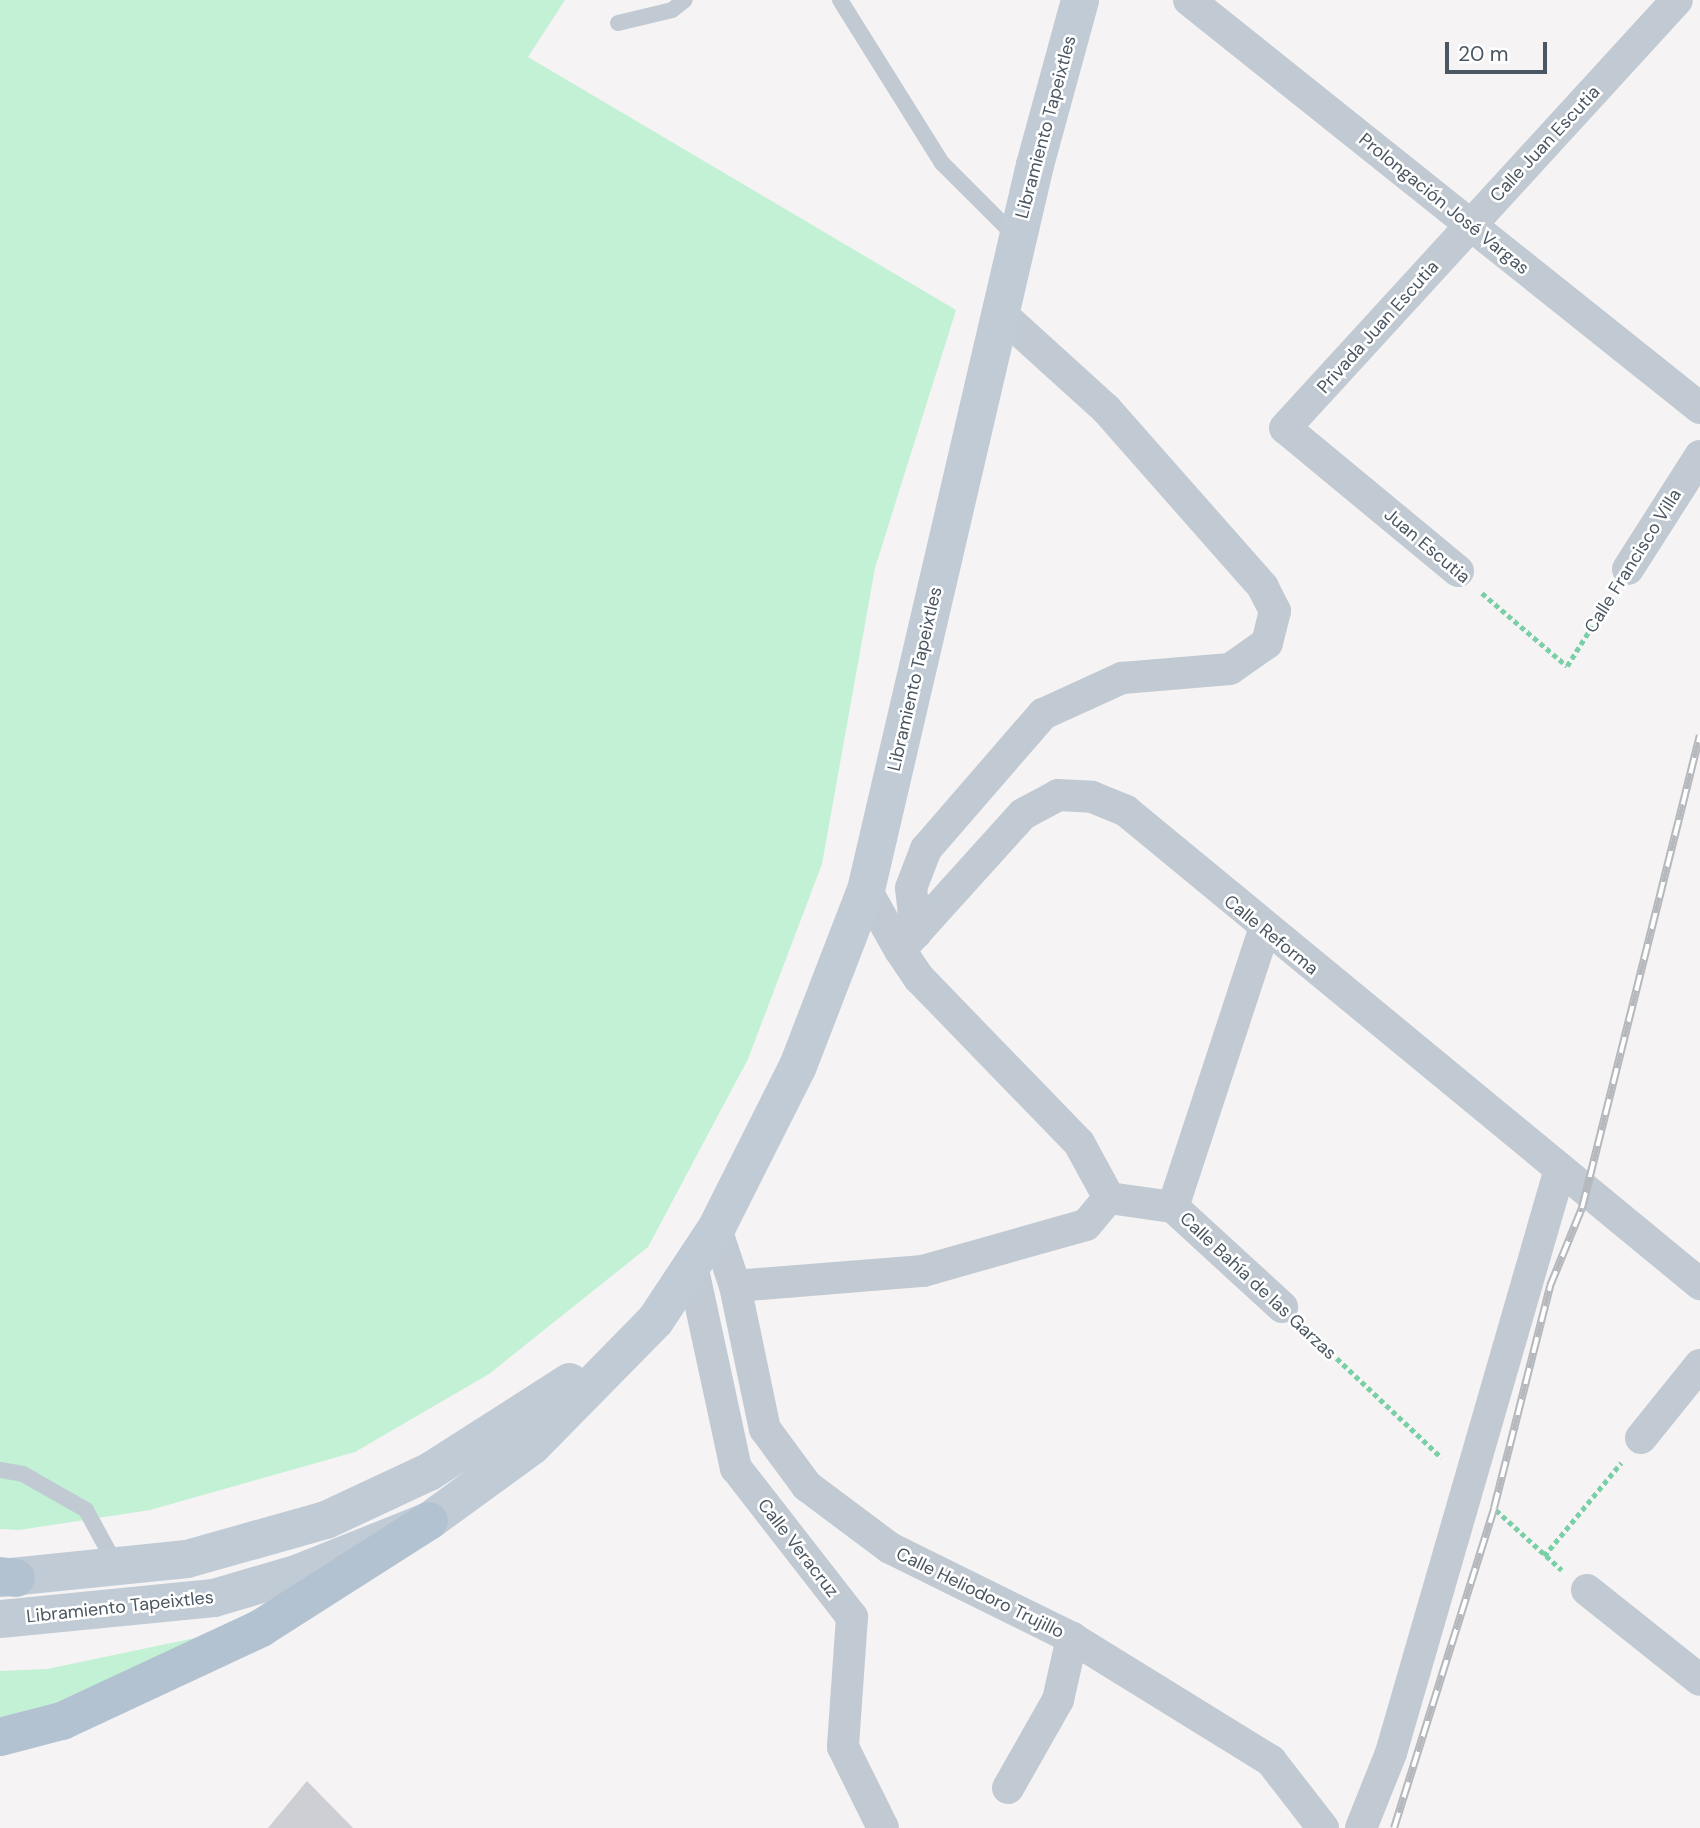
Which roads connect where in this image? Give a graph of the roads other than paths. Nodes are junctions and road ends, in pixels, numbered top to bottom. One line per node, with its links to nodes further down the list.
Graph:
1 (685, 0): 8 (lane)
2 (840, 0): 10 (lane)
3 (1080, 0): 10 (main road, Libramiento Tapeixtles)
4 (1189, 0): 9 (street, Prolongación José Vargas)
5 (1677, 0): 9 (street, Calle Juan Escutia)
6 (1695, 0): 7 (street)
7 (1700, 4)
8 (618, 23)
9 (1471, 225): 12 (street, Prolongación José Vargas); 13 (street, Privada Juan Escutia)
10 (1017, 238): 11 (main road, Libramiento Tapeixtles)
11 (1000, 313): 17 (main road, Libramiento Tapeixtles); 19 (street)
12 (1700, 408)
13 (1285, 428): 16 (street, Juan Escutia)
14 (1700, 456): 15 (street, Calle Francisco Villa)
15 (1628, 569)
16 (1458, 571)
17 (866, 890): 19 (street); 23 (main road, Libramiento Tapeixtles)
18 (1264, 931): 19 (street, Calle Reforma); 20 (street, Calle Reforma); 22 (street)
19 (908, 941): 21 (street)
20 (1560, 1169): 25 (street, Calle Reforma); 43 (street)
21 (1109, 1198): 22 (street, Calle Bahía de las Garzas); 26 (street)
22 (1173, 1207): 27 (street, Calle Bahía de las Garzas)
23 (716, 1229): 24 (main road, Libramiento Tapeixtles); 26 (street)
24 (692, 1265): 28 (main road, Libramiento Tapeixtles); 41 (street, Calle Veracruz)
25 (1700, 1284)
26 (735, 1286): 37 (street, Calle Heliodoro Trujillo)
27 (1282, 1307)
28 (654, 1321): 32 (main road, Libramiento Tapeixtles); 33 (main road, Libramiento Tapeixtles)
29 (1700, 1364): 30 (street)
30 (1641, 1438)
31 (0, 1471): 33 (lane)
32 (429, 1521): 36 (main road, Libramiento Tapeixtles); 39 (main road)
33 (118, 1568): 34 (main road, Libramiento Tapeixtles)
34 (5, 1577)
35 (1587, 1590): 38 (street)
36 (0, 1619)
37 (1072, 1638): 40 (street); 42 (street, Calle Heliodoro Trujillo)
38 (1700, 1680)
39 (0, 1737)
40 (1008, 1788)
41 (883, 1828)
42 (1324, 1828)
43 (1361, 1828)

